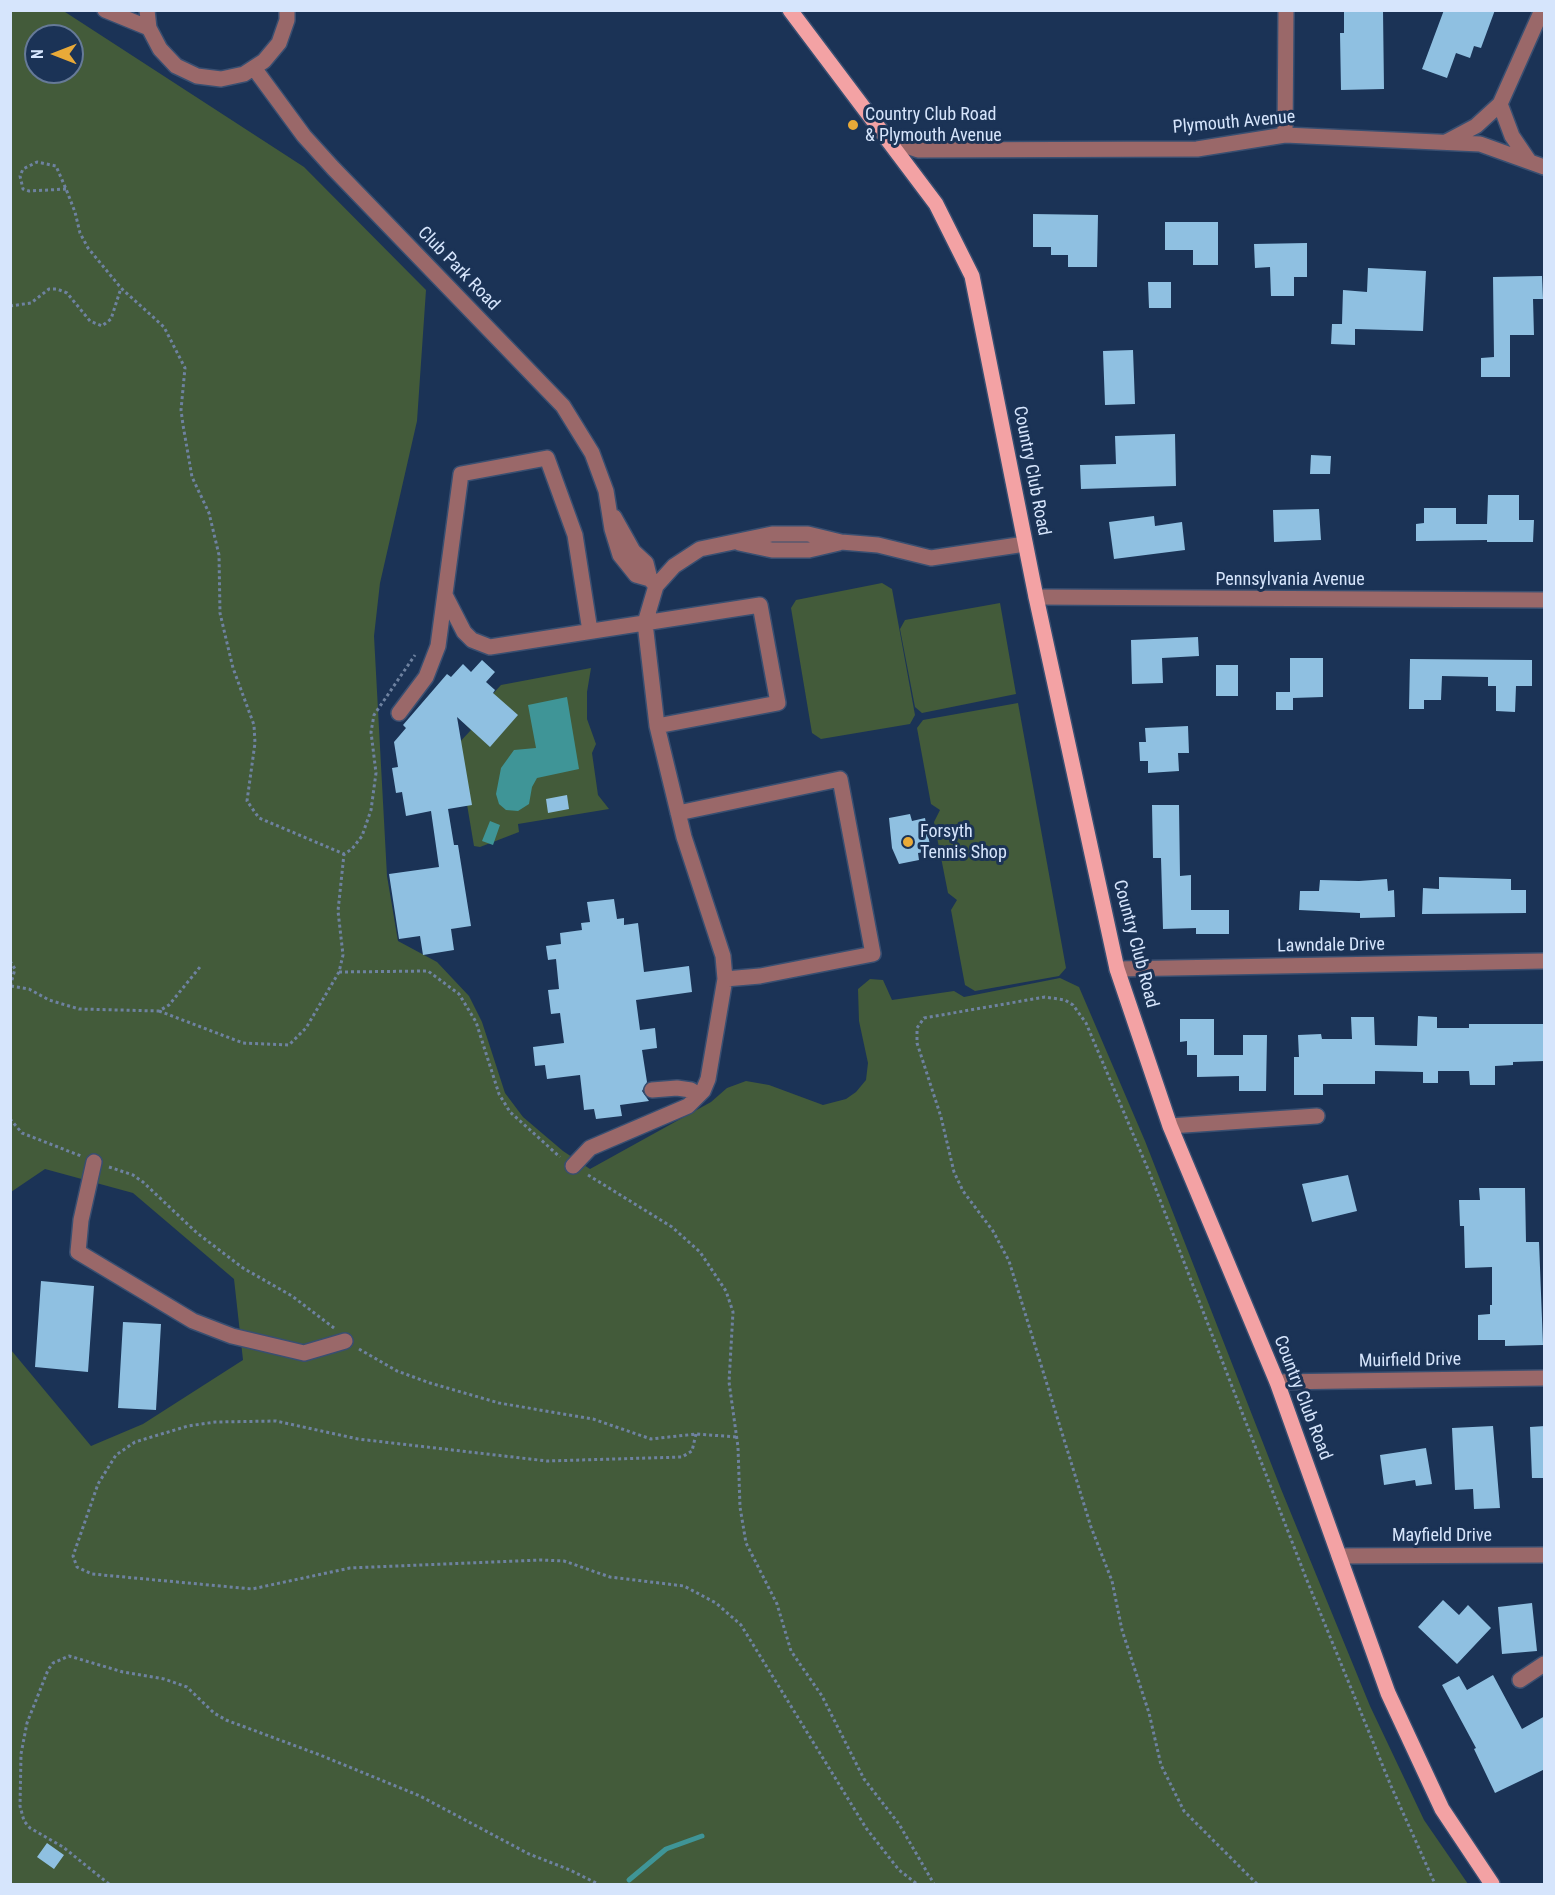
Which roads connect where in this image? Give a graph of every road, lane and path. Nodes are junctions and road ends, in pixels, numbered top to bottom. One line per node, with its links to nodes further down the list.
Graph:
1 (105, 10): 7 (street)
2 (147, 10): 7 (street)
3 (287, 10): 8 (street)
4 (790, 10): 11 (main road, Country Club Road)
5 (1286, 10): 10 (street)
6 (1542, 10): 9 (street)
7 (149, 28): 8 (street)
8 (254, 68): 19 (street, Club Park Road)
9 (1500, 104): 12 (street); 13 (street)
10 (1285, 135): 11 (street, Plymouth Avenue); 12 (street, Plymouth Avenue)
11 (889, 140): 18 (main road, Country Club Road)
12 (1446, 142): 13 (street, Plymouth Avenue)
13 (1529, 161): 14 (street, Plymouth Avenue)
14 (1545, 167)
15 (66, 189): 15 (path); 16 (path)
16 (121, 288): 17 (path); 29 (path)
17 (10, 306)
18 (1025, 544): 19 (street); 21 (main road, Country Club Road)
19 (653, 583): 23 (street)
20 (445, 595): 24 (street); 24 (street); 26 (street)
21 (1036, 597): 22 (street, Pennsylvania Avenue); 33 (main road, Country Club Road)
22 (1545, 600)
23 (645, 623): 24 (street); 27 (street); 27 (street)
24 (590, 631)
25 (418, 648): 29 (path)
26 (399, 713)
27 (657, 726): 28 (street)
28 (678, 813): 35 (street); 35 (street)
29 (344, 854): 34 (path)
30 (1545, 961): 33 (street, Lawndale Drive)
31 (10, 962): 36 (path)
32 (200, 967): 37 (path)
33 (1118, 969): 42 (main road, Country Club Road)
34 (339, 972): 37 (path); 44 (path)
35 (725, 979): 39 (street)
36 (11, 987): 37 (path)
37 (159, 1011)
38 (652, 1090): 39 (street)
39 (699, 1095): 44 (street)
40 (1317, 1116): 42 (street)
41 (10, 1119): 43 (path)
42 (1170, 1126): 47 (main road, Country Club Road)
43 (94, 1162): 45 (path); 45 (street)
44 (573, 1166): 49 (path)
45 (345, 1341): 48 (path)
46 (1545, 1378): 47 (street, Muirfield Drive)
47 (1277, 1382): 51 (main road, Country Club Road)
48 (696, 1434): 49 (path); 56 (path)
49 (737, 1437): 57 (path)
50 (1545, 1555): 51 (street, Mayfield Drive)
51 (1339, 1556): 60 (main road, Country Club Road)
52 (1545, 1665): 53 (street)
53 (1520, 1680)
54 (109, 1884): 55 (path)
55 (598, 1884)
56 (917, 1884)
57 (934, 1884)
58 (1257, 1884): 59 (path)
59 (1435, 1884)
60 (1492, 1884)

